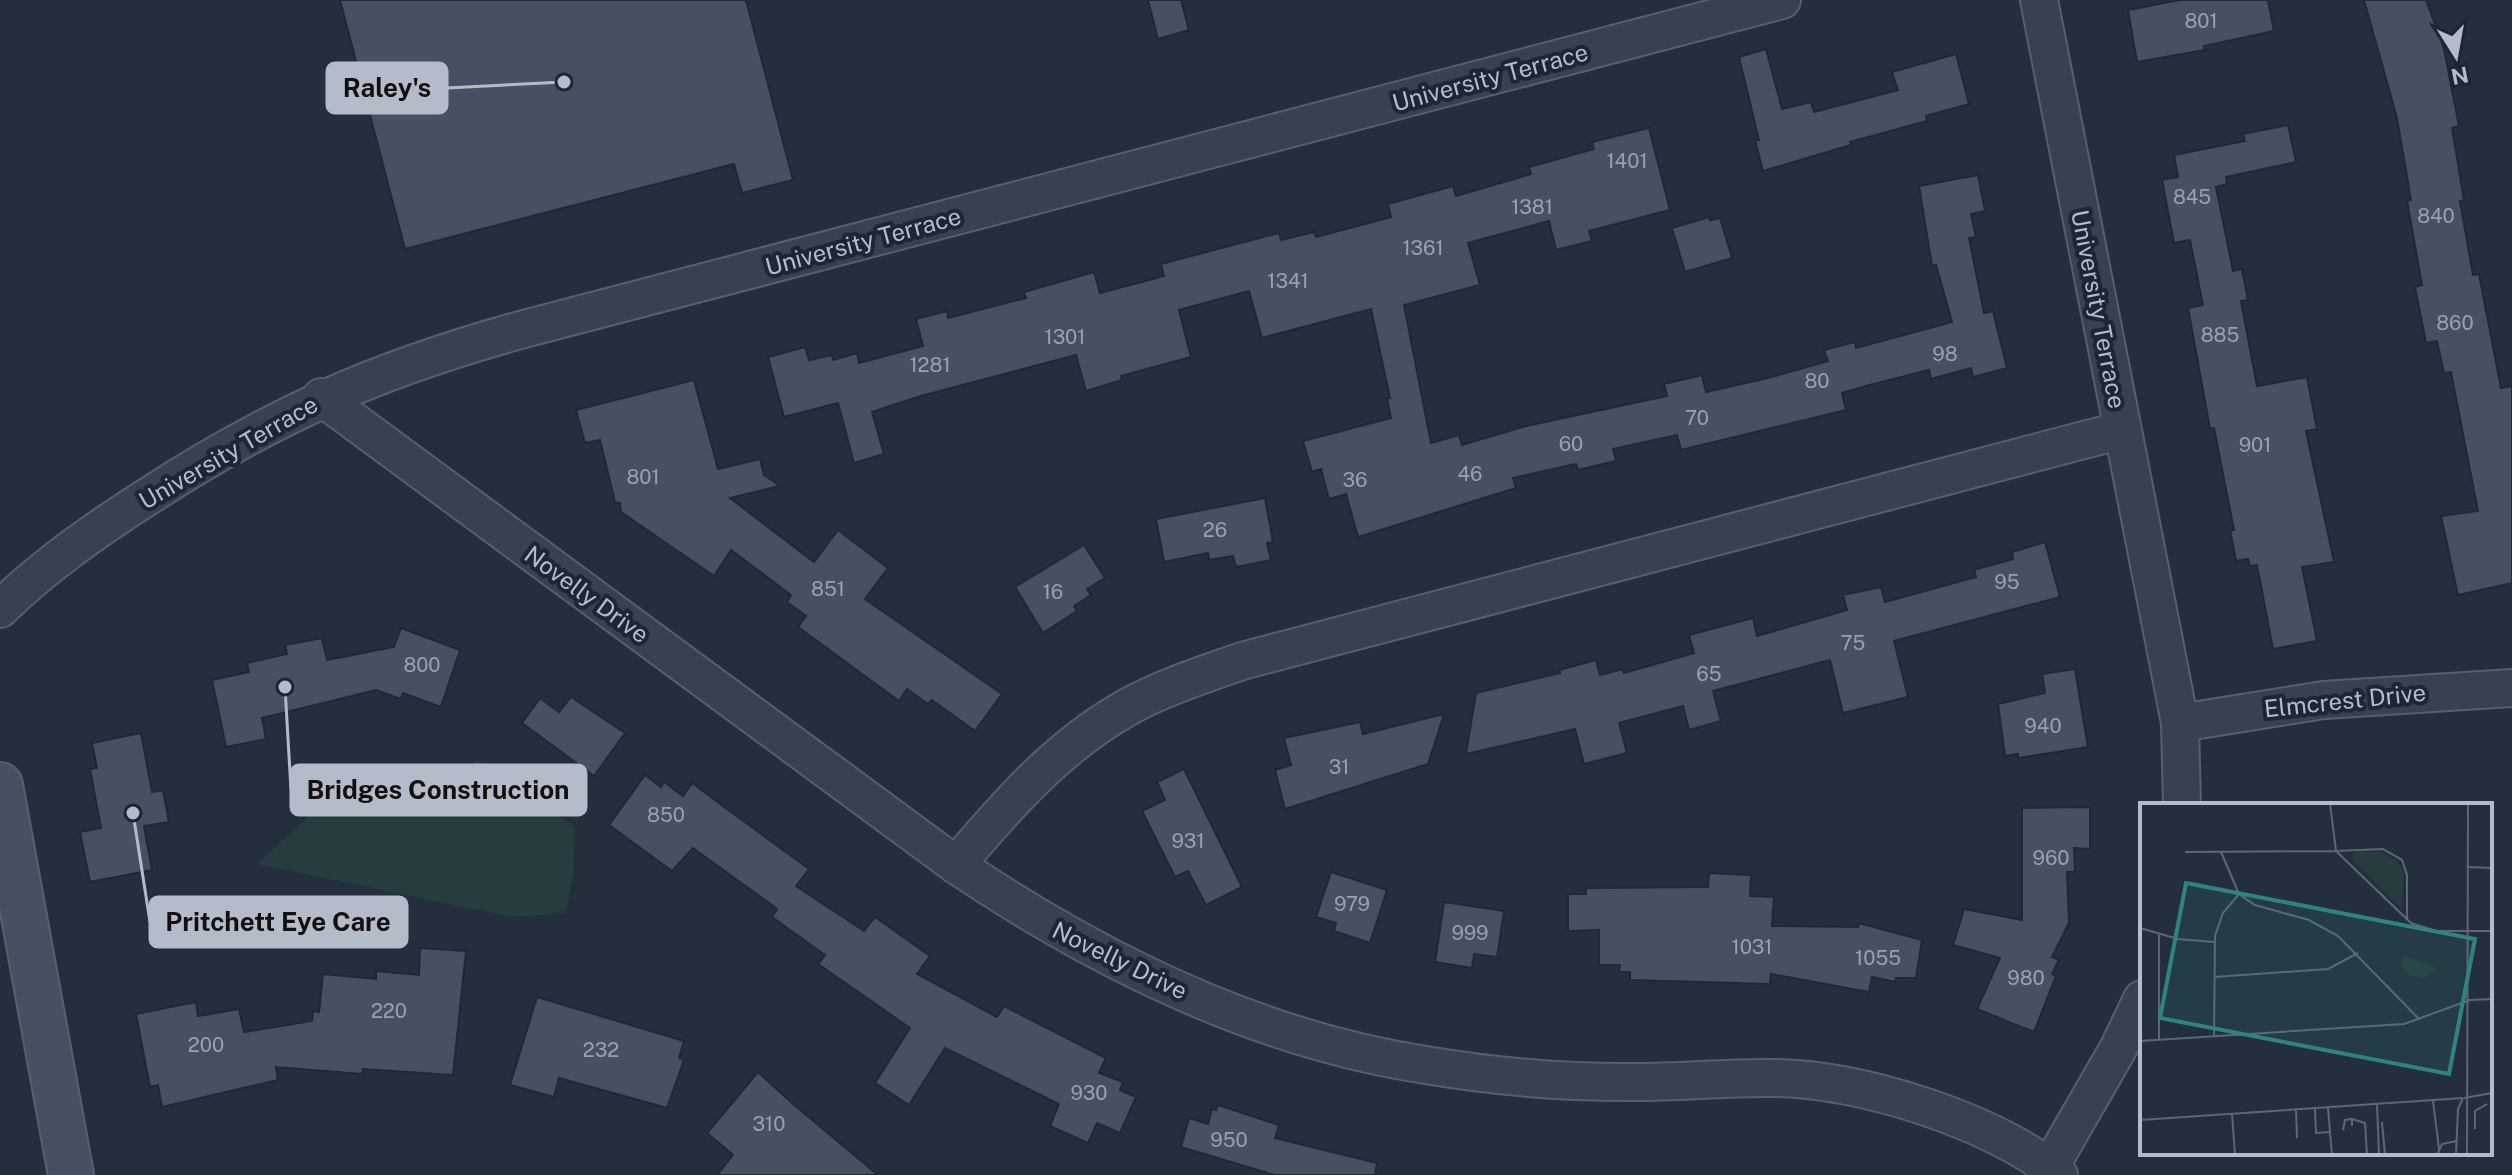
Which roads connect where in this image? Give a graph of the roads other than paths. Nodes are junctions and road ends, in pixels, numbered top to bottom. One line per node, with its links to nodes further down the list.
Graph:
1 (1782, 0): 3 (street, University Terrace)
2 (2039, 0): 4 (street, University Terrace)
3 (321, 397): 5 (street, University Terrace); 10 (street, Novelly Drive)
4 (2122, 430): 7 (street, University Terrace); 10 (street, University Terrace)
5 (0, 609)
6 (2512, 688): 7 (street, Elmcrest Drive)
7 (2180, 723): 9 (street, University Terrace)
8 (0, 785): 13 (main road)
9 (2182, 803)
10 (956, 865): 12 (street, Novelly Drive)
11 (2140, 1003): 12 (street)
12 (2054, 1171)
13 (71, 1175)

